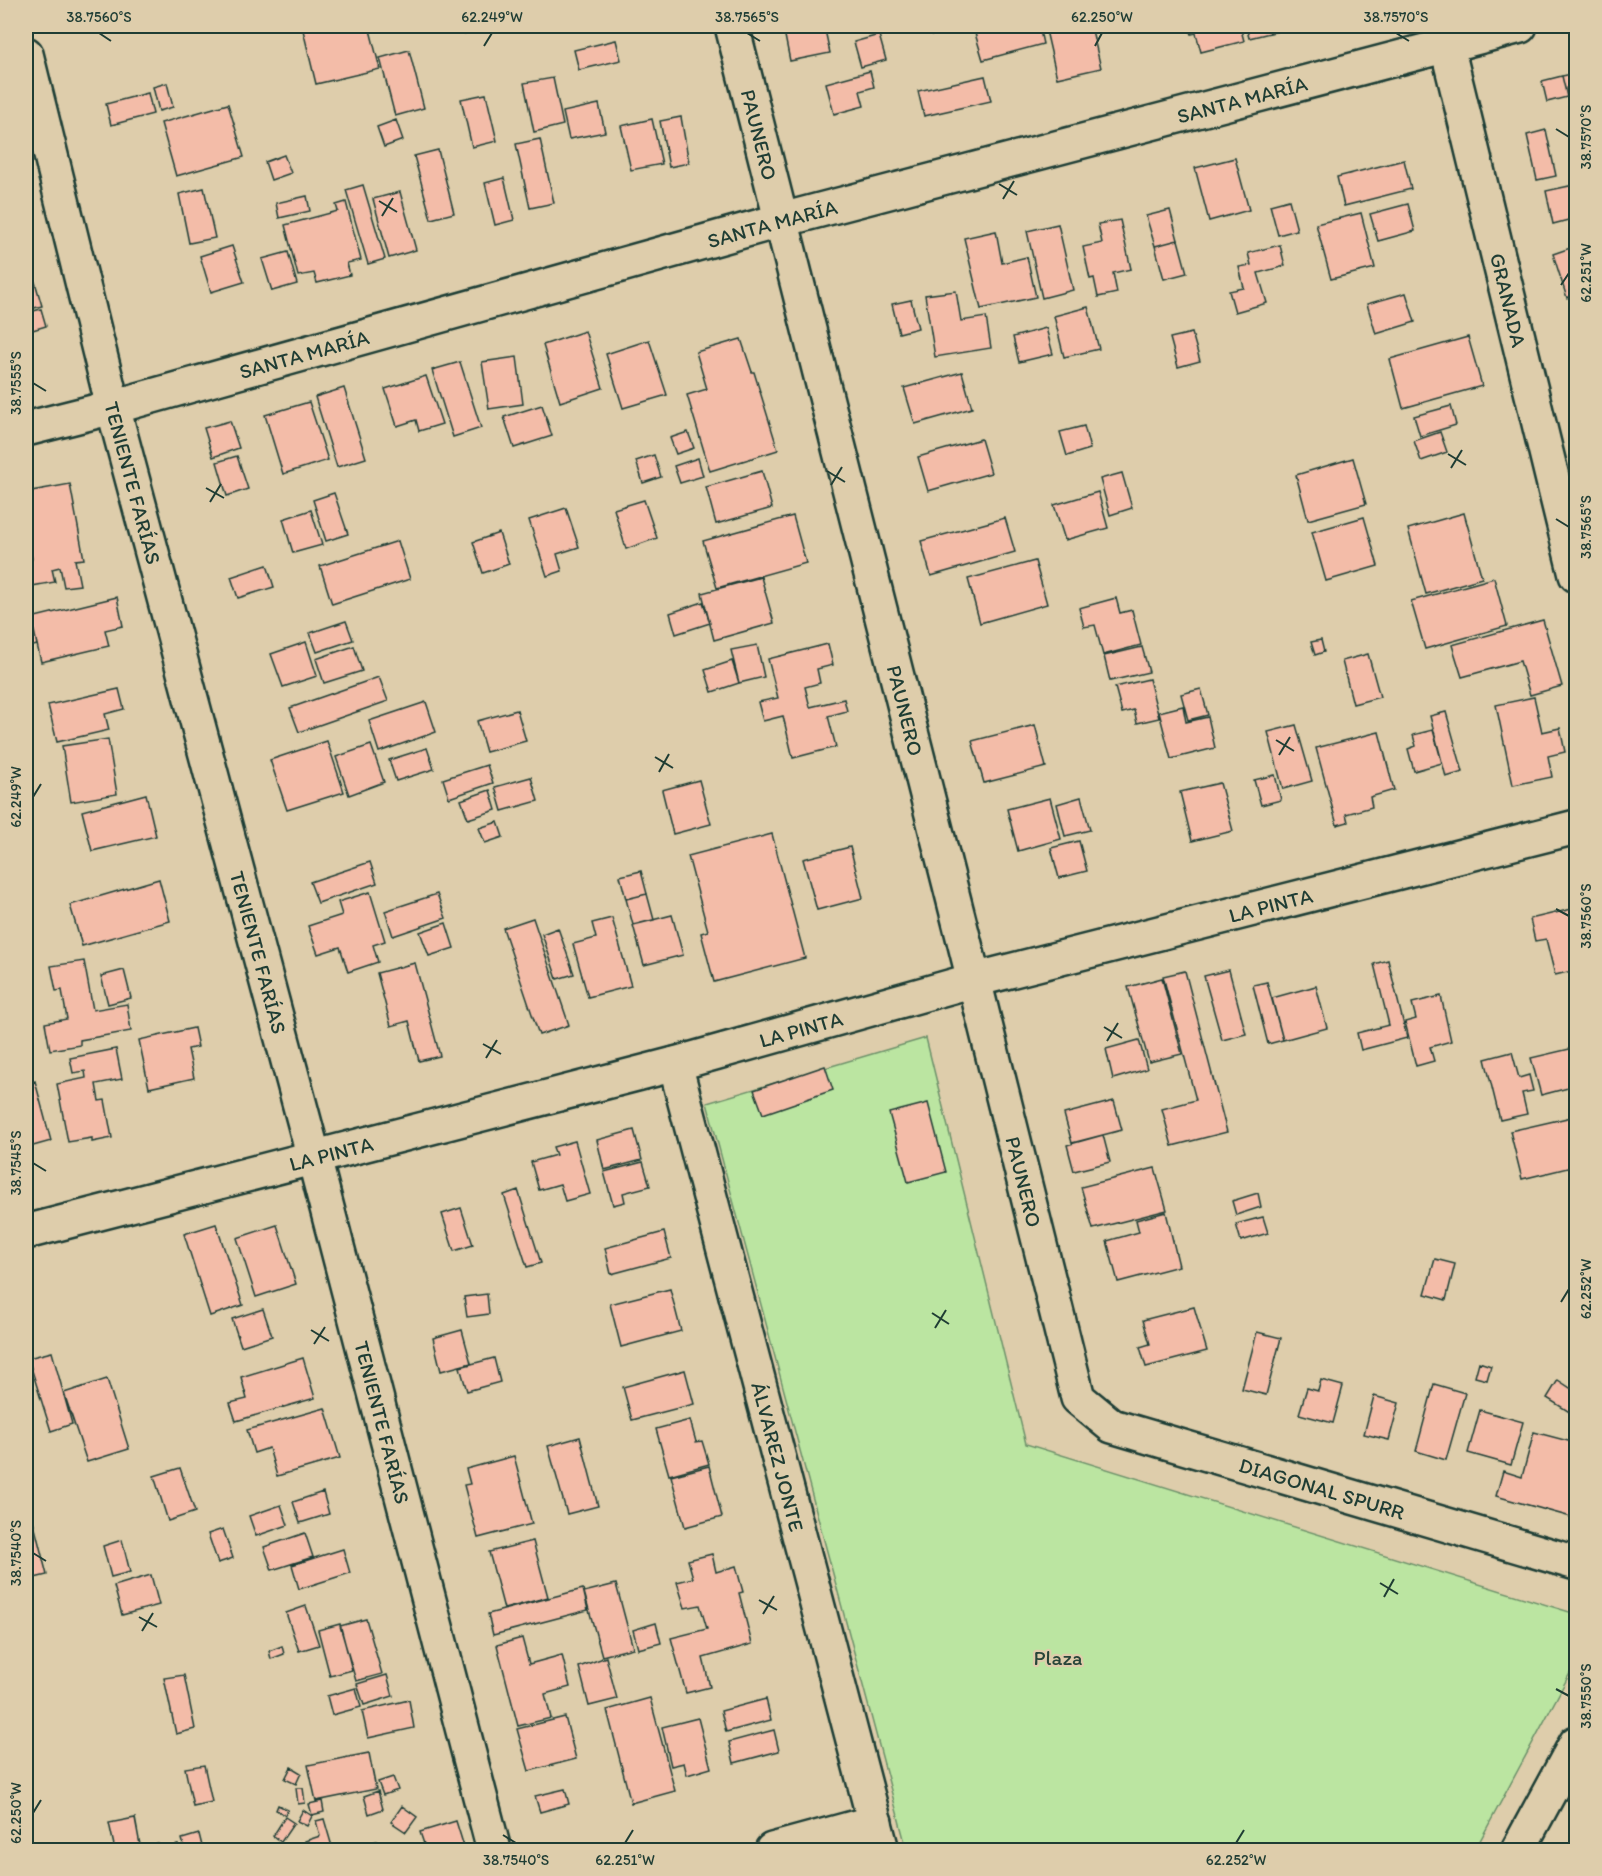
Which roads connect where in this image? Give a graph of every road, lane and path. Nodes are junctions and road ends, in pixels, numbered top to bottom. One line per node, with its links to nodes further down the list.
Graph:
1 (732, 26): 5 (street, PAUNERO)
2 (1520, 26): 3 (street, SANTA MARÍA)
3 (1445, 35): 5 (street, SANTA MARÍA); 8 (street, GRANADA)
4 (26, 54): 6 (street, TENIENTE FARÍAS)
5 (782, 220): 6 (street, SANTA MARÍA); 10 (street, PAUNERO)
6 (113, 407): 7 (street, SANTA MARÍA); 12 (street, TENIENTE FARÍAS)
7 (26, 429)
8 (1576, 575)
9 (1576, 827): 10 (street, LA PINTA)
10 (974, 980): 11 (street, LA PINTA); 14 (street, PAUNERO)
11 (675, 1064): 12 (street, LA PINTA); 17 (street, ÁLVAREZ JONTE)
12 (314, 1158): 13 (street, LA PINTA); 18 (street, TENIENTE FARÍAS)
13 (26, 1232)
14 (1078, 1398): 15 (street, DIAGONAL SPURR)
15 (1576, 1563)
16 (1576, 1743): 20 (street)
17 (879, 1836): 19 (street)
18 (494, 1851)
19 (772, 1851)
20 (1518, 1851)

